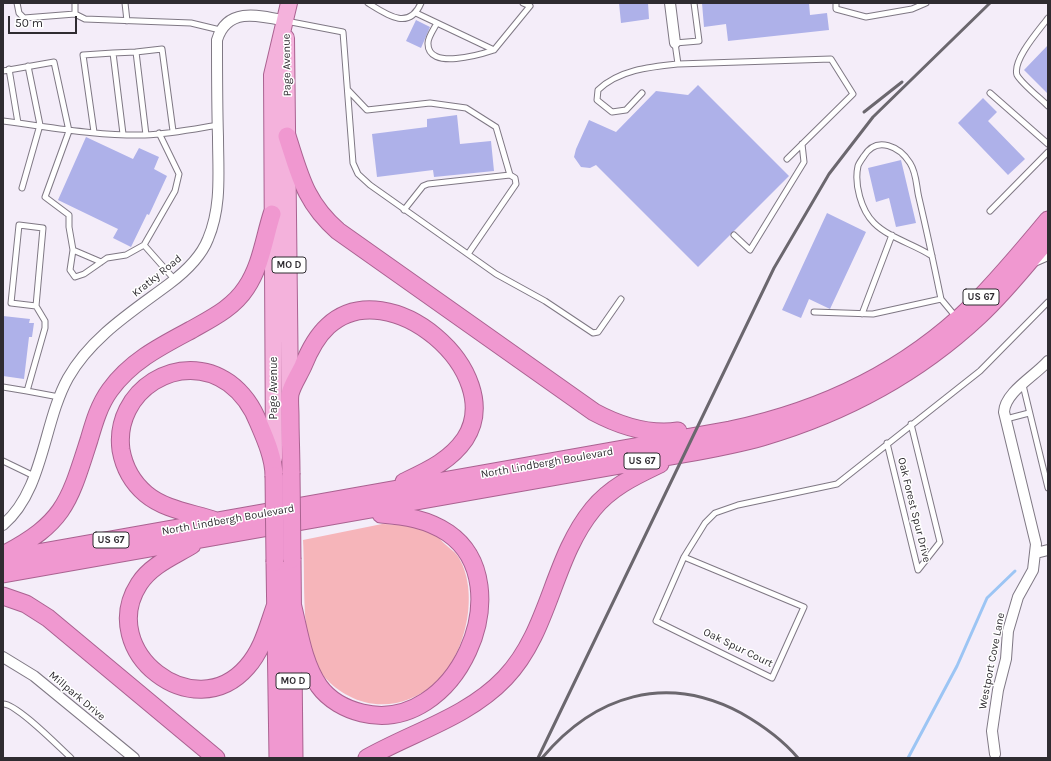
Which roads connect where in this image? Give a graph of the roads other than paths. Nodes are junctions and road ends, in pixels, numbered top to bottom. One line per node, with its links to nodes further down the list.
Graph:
1 (17, 3): 14 (lane)
2 (75, 3): 14 (lane)
3 (125, 3): 16 (lane)
4 (289, 3): 17 (main road, Page Avenue / MO D)
5 (368, 3): 13 (lane)
6 (420, 3): 13 (lane)
7 (523, 3): 12 (lane)
8 (670, 3): 20 (street)
9 (694, 3): 20 (lane)
10 (836, 3): 11 (lane)
11 (926, 3)
12 (530, 5): 21 (lane)
13 (416, 13): 18 (lane)
14 (75, 14): 16 (lane)
15 (1048, 18): 30 (lane)
16 (127, 21): 19 (lane)
17 (286, 21): 19 (street); 27 (lane); 41 (main road, Page Avenue / MO D); 50 (main road, Page Avenue / MO D)
18 (437, 23): 21 (lane); 21 (lane)
19 (220, 30): 34 (street, Kratky Road)
20 (675, 43): 24 (lane)
21 (494, 50)
22 (136, 52): 23 (lane); 36 (lane); 40 (lane)
23 (113, 53): 37 (lane); 39 (lane)
24 (678, 64): 28 (lane); 42 (lane)
25 (28, 66): 26 (lane); 33 (lane); 35 (lane)
26 (6, 70): 32 (lane)
27 (348, 90): 46 (lane); 48 (lane)
28 (642, 93)
29 (990, 93): 43 (lane)
30 (1048, 106)
31 (3, 121): 32 (lane)
32 (18, 123): 33 (lane)
33 (40, 125): 35 (lane); 47 (lane)
34 (218, 125): 36 (lane); 62 (street, Kratky Road)
35 (70, 131): 37 (lane); 56 (lane)
36 (173, 131): 38 (lane)
37 (94, 132): 39 (lane)
38 (159, 133): 40 (lane); 55 (lane)
39 (123, 134): 40 (lane)
40 (146, 135)
41 (287, 136): 71 (highway); 75 (main road, Page Avenue / MO D)
42 (802, 144): 45 (lane); 52 (lane)
43 (1048, 144)
44 (1048, 152): 49 (lane)
45 (787, 159)
46 (510, 175): 48 (lane); 57 (lane)
47 (22, 188)
48 (404, 210): 57 (lane)
49 (990, 211)
50 (272, 214): 83 (main road, Page Avenue / MO D); 93 (highway)
51 (1048, 220): 69 (highway, North Lindbergh Boulevard / US 67)
52 (734, 235)
53 (892, 235): 59 (lane); 59 (lane); 68 (lane)
54 (1048, 239): 61 (highway, North Lindbergh Boulevard / US 67)
55 (144, 245): 60 (lane); 62 (lane)
56 (73, 250): 60 (lane); 60 (lane)
57 (468, 254): 63 (lane)
58 (1048, 255): 61 (street)
59 (932, 256): 64 (lane)
60 (101, 262)
61 (1026, 265): 81 (highway, North Lindbergh Boulevard / US 67)
62 (175, 280): 76 (street, Kratky Road)
63 (621, 299)
64 (941, 299): 68 (lane); 69 (lane)
65 (1048, 302): 79 (lane)
66 (36, 306): 66 (lane); 74 (lane)
67 (814, 312): 68 (lane)
68 (862, 314)
69 (958, 319): 71 (highway, North Lindbergh Boulevard / US 67)
70 (1048, 361): 72 (street)
71 (873, 379): 86 (highway, North Lindbergh Boulevard / US 67)
72 (1023, 385): 77 (lane); 78 (street)
73 (3, 388): 74 (lane)
74 (27, 391): 76 (lane)
75 (290, 394): 86 (highway); 98 (highway, Page Avenue / MO D, bridge)
76 (59, 397): 84 (street, Kratky Road)
77 (1030, 413): 78 (lane); 85 (lane)
78 (1006, 419): 92 (street)
79 (911, 424): 80 (lane); 80 (lane, Oak Forest Spur Drive)
80 (887, 443): 94 (lane)
81 (677, 455): 87 (highway, North Lindbergh Boulevard / US 67); 107 (highway)
82 (3, 460): 84 (lane)
83 (274, 471): 88 (highway); 98 (highway, Page Avenue / MO D, bridge)
84 (34, 476): 89 (street, Kratky Road)
85 (1048, 488)
86 (380, 492): 88 (highway, North Lindbergh Boulevard / US 67)
87 (359, 511): 90 (highway, North Lindbergh Boulevard / US 67); 98 (highway)
88 (218, 521): 95 (highway, North Lindbergh Boulevard / US 67)
89 (3, 525)
90 (200, 540): 96 (highway, North Lindbergh Boulevard / US 67); 98 (highway)
91 (1048, 550): 92 (street)
92 (1036, 553): 101 (street, Westport Cove Lane)
93 (3, 555)
94 (684, 557): 94 (lane, Oak Spur Court)
95 (3, 559)
96 (3, 574)
97 (3, 596): 104 (highway)
98 (284, 604): 105 (highway, Page Avenue / MO D); 106 (highway, Page Avenue / MO D)
99 (3, 656): 103 (street, Millpark Drive)
100 (3, 704): 102 (lane)
101 (995, 757)
102 (71, 758)
103 (134, 758)
104 (216, 758)
105 (278, 758)
106 (294, 758)
107 (367, 758)

